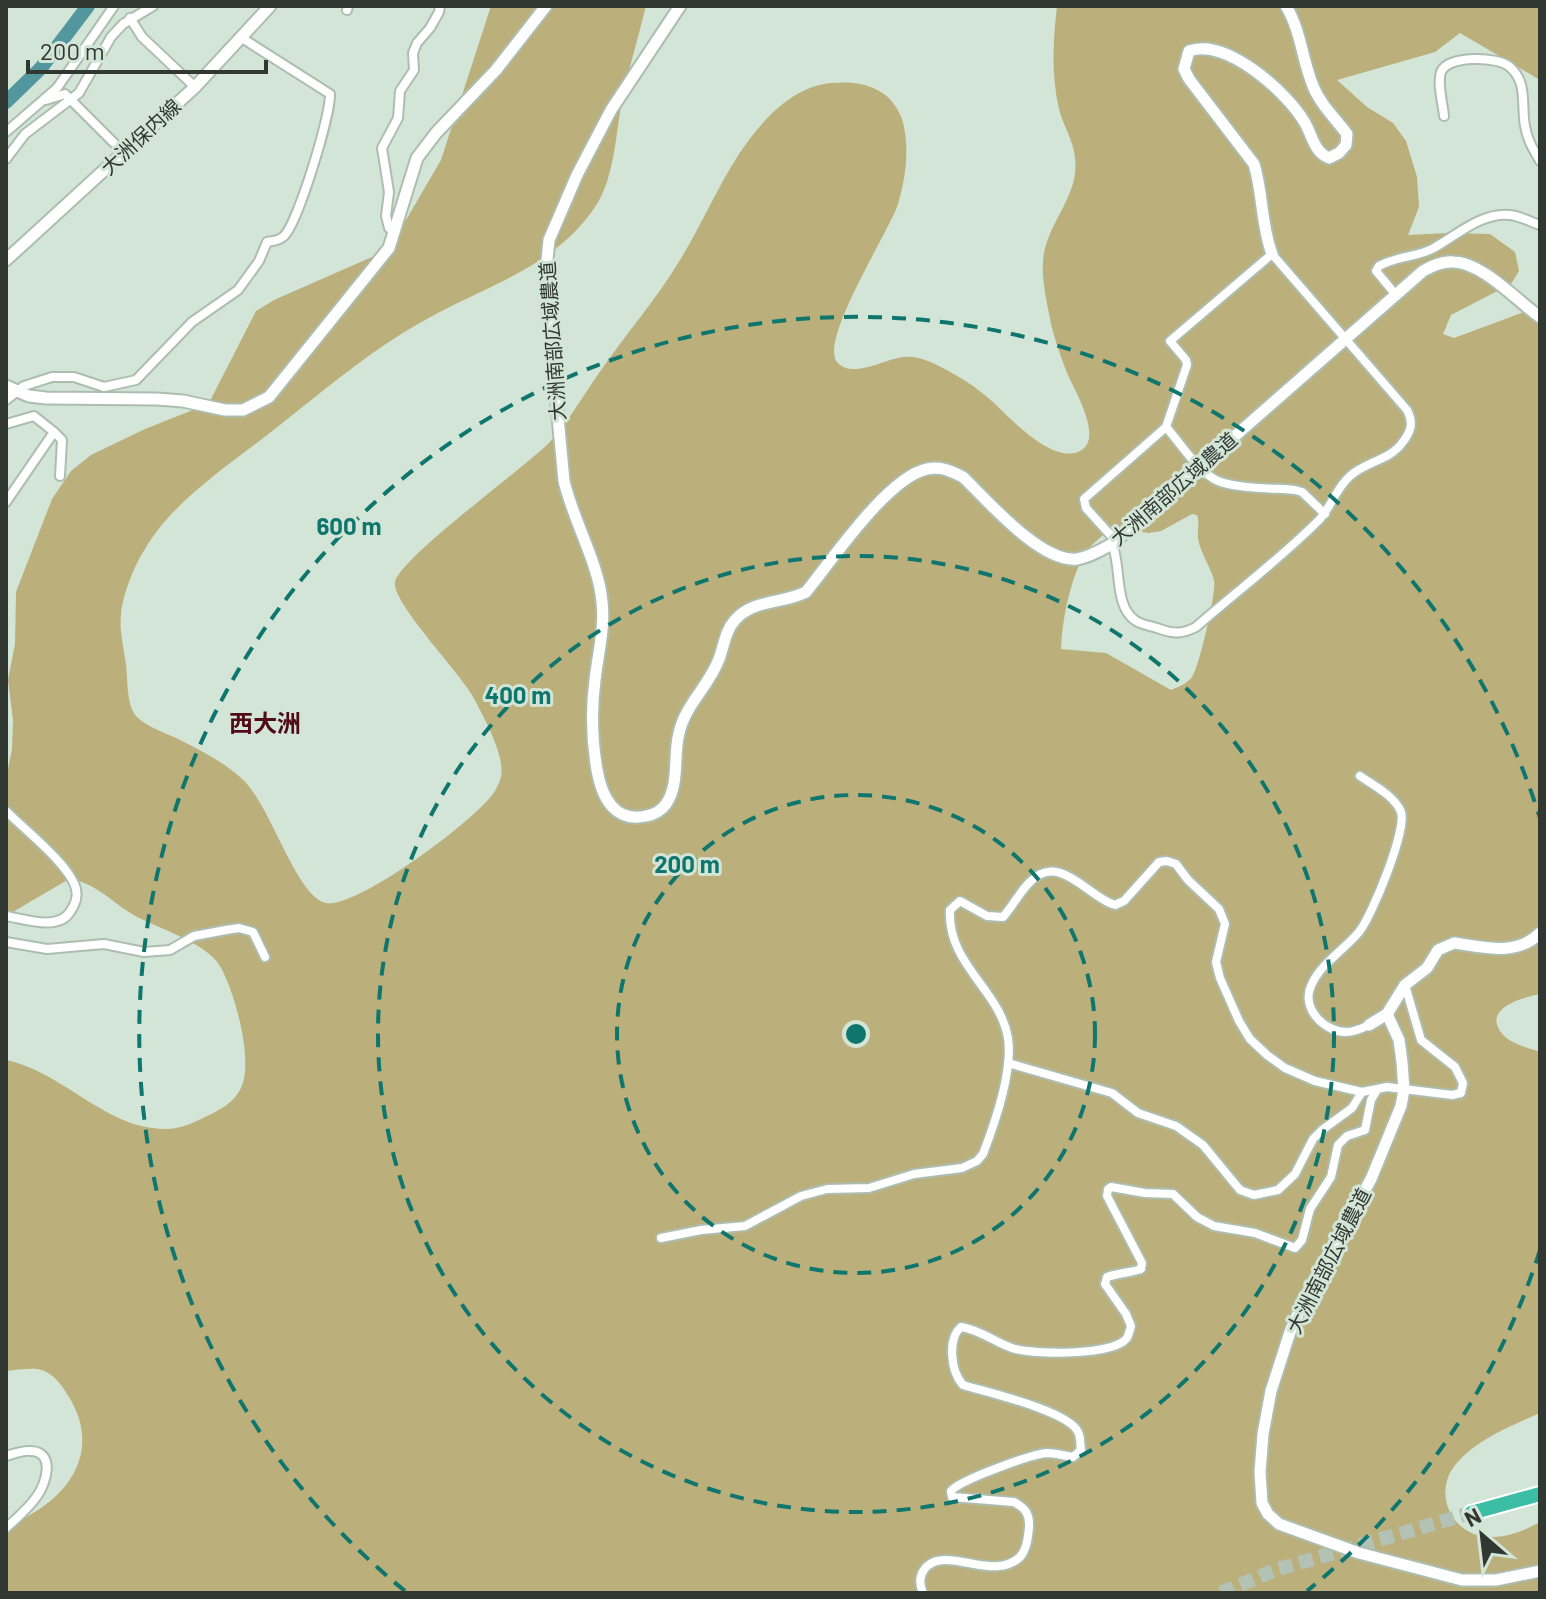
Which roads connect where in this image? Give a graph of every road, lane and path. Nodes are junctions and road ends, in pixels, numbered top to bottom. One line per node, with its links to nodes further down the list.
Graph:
1 (114, 6): 12 (street)
2 (153, 6): 8 (street)
3 (270, 6): 9 (street, 大洲保内線)
4 (440, 6): 19 (street)
5 (546, 6): 19 (street)
6 (680, 6): 34 (street, 大洲南部広域農道)
7 (1286, 6): 20 (street)
8 (130, 18): 10 (street); 11 (street)
9 (242, 38): 10 (street, 大洲保内線); 25 (street)
10 (195, 87): 15 (street, 大洲保内線)
11 (72, 99): 12 (street); 15 (street); 16 (street)
12 (38, 104): 14 (street)
13 (1444, 116): 17 (street)
14 (6, 132)
15 (124, 153): 21 (street, 大洲保内線)
16 (6, 159)
17 (1540, 161)
18 (1540, 225): 22 (street)
19 (396, 234): 25 (street)
20 (1272, 254): 24 (street); 28 (street)
21 (6, 260)
22 (1396, 295): 23 (street, 大洲南部広域農道); 24 (street, 大洲南部広域農道)
23 (1540, 317)
24 (1344, 340): 30 (street, 大洲南部広域農道); 33 (street)
25 (11, 389): 26 (street)
26 (6, 400)
27 (6, 424): 29 (street)
28 (1166, 427): 30 (street); 34 (street)
29 (54, 432): 31 (street); 32 (street)
30 (1200, 466): 33 (street); 34 (street, 大洲南部広域農道)
31 (60, 476)
32 (6, 502)
33 (1325, 514): 34 (street)
34 (1114, 542)
35 (1360, 776): 43 (street)
36 (6, 811): 37 (street)
37 (6, 916)
38 (1540, 933): 41 (street)
39 (6, 942): 40 (street)
40 (265, 957)
41 (1405, 985): 42 (street); 46 (street)
42 (1387, 1014): 43 (street); 46 (street, 大洲南部広域農道)
43 (1369, 1025)
44 (1008, 1063): 47 (street); 47 (street); 48 (street)
45 (1377, 1090): 46 (street); 47 (street); 54 (street)
46 (1404, 1090): 53 (street, 大洲南部広域農道)
47 (1362, 1092)
48 (661, 1238)
49 (6, 1456): 52 (street)
50 (1540, 1494): 51 (highway)
51 (1471, 1513)
52 (6, 1528)
53 (1540, 1571)
54 (923, 1593)

